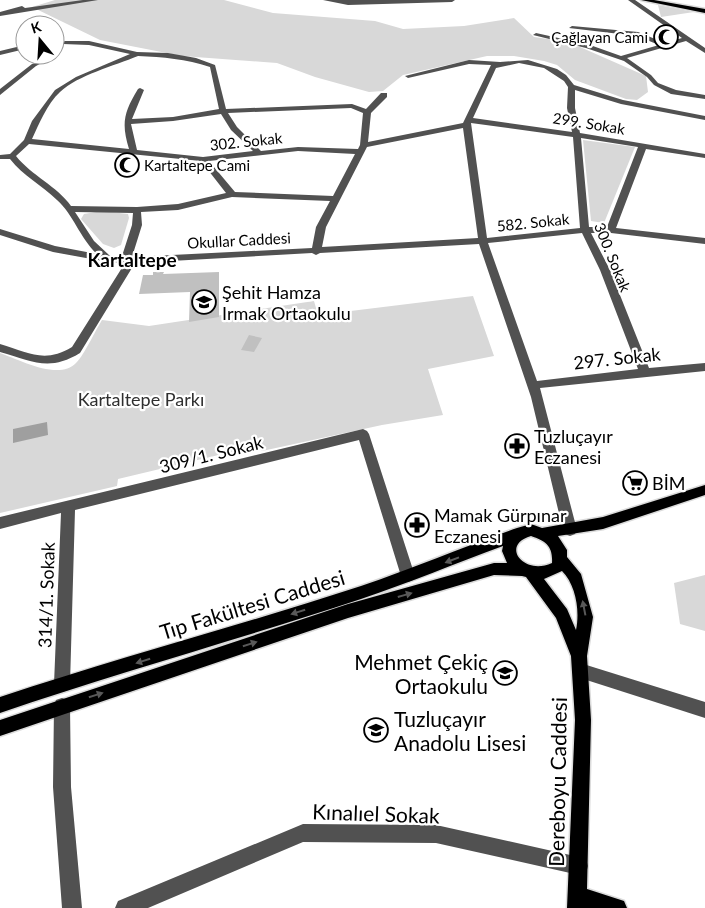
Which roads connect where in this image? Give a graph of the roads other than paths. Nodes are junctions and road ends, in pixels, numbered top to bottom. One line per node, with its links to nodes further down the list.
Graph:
1 (49, 0): 8 (street)
2 (95, 0): 8 (street)
3 (326, 0): 4 (street)
4 (452, 0)
5 (631, 0): 13 (street)
6 (644, 0): 7 (main road)
7 (652, 0): 9 (main road)
8 (15, 11): 10 (street)
9 (705, 11)
10 (0, 14)
11 (572, 28): 15 (street)
12 (536, 36): 20 (street)
13 (688, 38): 15 (street); 17 (street)
14 (65, 42): 19 (street)
15 (665, 44): 20 (street)
16 (15, 49): 18 (street)
17 (705, 52)
18 (0, 53)
19 (137, 54): 29 (street); 35 (street)
20 (621, 58): 28 (street)
21 (500, 64): 23 (street); 24 (street); 33 (street)
22 (34, 65): 26 (street)
23 (408, 76)
24 (572, 88): 31 (street); 34 (street, 300. Sokak)
25 (140, 90): 32 (street)
26 (0, 93)
27 (384, 95): 30 (street)
28 (705, 96)
29 (223, 111): 30 (street); 32 (street); 39 (street)
30 (367, 112): 37 (street)
31 (705, 118)
32 (127, 122): 38 (street)
33 (467, 122): 34 (street, 299. Sokak); 37 (street, 299. Sokak); 51 (street)
34 (577, 135): 36 (street, 299. Sokak); 48 (street, 300. Sokak)
35 (26, 141): 38 (street, 302. Sokak); 40 (street)
36 (643, 145): 41 (street, 299. Sokak); 49 (street)
37 (363, 149): 39 (street, 302. Sokak); 45 (street)
38 (134, 153): 43 (street, 302. Sokak)
39 (259, 153): 43 (street, 302. Sokak)
40 (12, 156): 42 (street); 46 (street)
41 (705, 156)
42 (0, 157)
43 (204, 159): 44 (street)
44 (232, 194): 45 (street); 47 (street)
45 (335, 199): 53 (street)
46 (69, 209): 47 (street); 54 (street)
47 (137, 210): 55 (street)
48 (585, 230): 49 (street, 582. Sokak); 51 (street, 582. Sokak); 58 (street, 300. Sokak)
49 (611, 230): 52 (street, 582. Sokak)
50 (0, 232): 54 (street, Okullar Caddesi)
51 (483, 241): 53 (street, Okullar Caddesi); 59 (street)
52 (705, 241)
53 (316, 252): 55 (street, Okullar Caddesi)
54 (108, 260): 55 (street, Okullar Caddesi)
55 (129, 260): 56 (street)
56 (0, 348)
57 (705, 367): 58 (street, 297. Sokak)
58 (645, 372): 59 (street, 297. Sokak)
59 (533, 384): 63 (street)
60 (705, 490): 63 (main road)
61 (68, 507): 62 (street, 309/1. Sokak); 68 (street, 309/1. Sokak); 70 (street, 314/1. Sokak)
62 (0, 523)
63 (570, 530): 64 (main road)
64 (544, 533): 65 (main road); 66 (main road)
65 (514, 536): 67 (main road); 68 (main road, Tıp Fakültesi Caddesi, one-way to 68)
66 (560, 560): 67 (main road); 69 (main road, one-way to 66)
67 (526, 572): 69 (main road); 72 (main road, one-way to 67)
68 (408, 576): 70 (main road, Tıp Fakültesi Caddesi, one-way to 70)
69 (579, 664): 73 (street); 75 (main road, Dereboyu Caddesi)
70 (62, 684): 71 (main road, Tıp Fakültesi Caddesi)
71 (0, 705)
72 (62, 706): 74 (main road); 77 (street)
73 (705, 710)
74 (0, 728)
75 (579, 866): 76 (main road, Dereboyu Caddesi); 78 (street, Kınalıel Sokak)
76 (577, 902): 79 (main road)
77 (72, 908)
78 (125, 908)
79 (617, 908)

